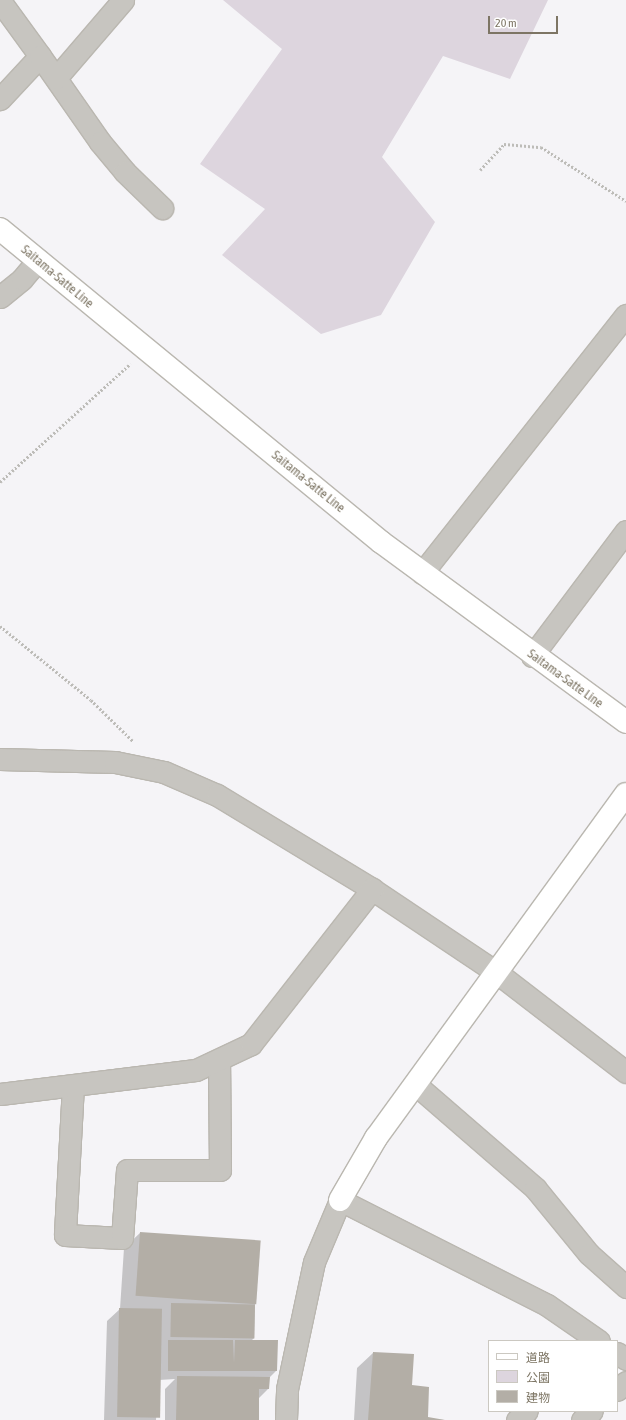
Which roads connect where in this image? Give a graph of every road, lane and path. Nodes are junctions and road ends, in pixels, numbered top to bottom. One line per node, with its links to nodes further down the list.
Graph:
1 (123, 0): 4 (street)
2 (0, 1): 3 (street)
3 (40, 56): 4 (street); 5 (street)
4 (56, 78): 8 (street)
5 (0, 99)
6 (480, 170): 7 (path)
7 (626, 201)
8 (162, 208)
9 (0, 229): 10 (main road, Saitama-Satte Line)
10 (38, 260): 11 (street); 13 (main road, Saitama-Satte Line)
11 (0, 297)
12 (626, 315): 16 (street)
13 (145, 350): 14 (path); 16 (main road, Saitama-Satte Line)
14 (0, 482)
15 (626, 530): 18 (street)
16 (422, 573): 18 (main road, Saitama-Satte Line)
17 (0, 626): 20 (path)
18 (532, 656): 19 (main road, Saitama-Satte Line)
19 (626, 722)
20 (136, 744)
21 (0, 759): 23 (street)
22 (626, 794): 24 (main road)
23 (372, 889): 24 (street); 25 (street)
24 (496, 972): 26 (street); 27 (main road)
25 (219, 1060): 28 (street); 28 (street)
26 (626, 1072)
27 (415, 1084): 30 (main road); 31 (street)
28 (72, 1085): 29 (street)
29 (0, 1094)
30 (340, 1200): 32 (street); 37 (street)
31 (626, 1287)
32 (599, 1340)
33 (626, 1382): 34 (street)
34 (618, 1389)
35 (526, 1412): 38 (street)
36 (591, 1412): 39 (street)
37 (286, 1420)
38 (516, 1420)
39 (582, 1420)

